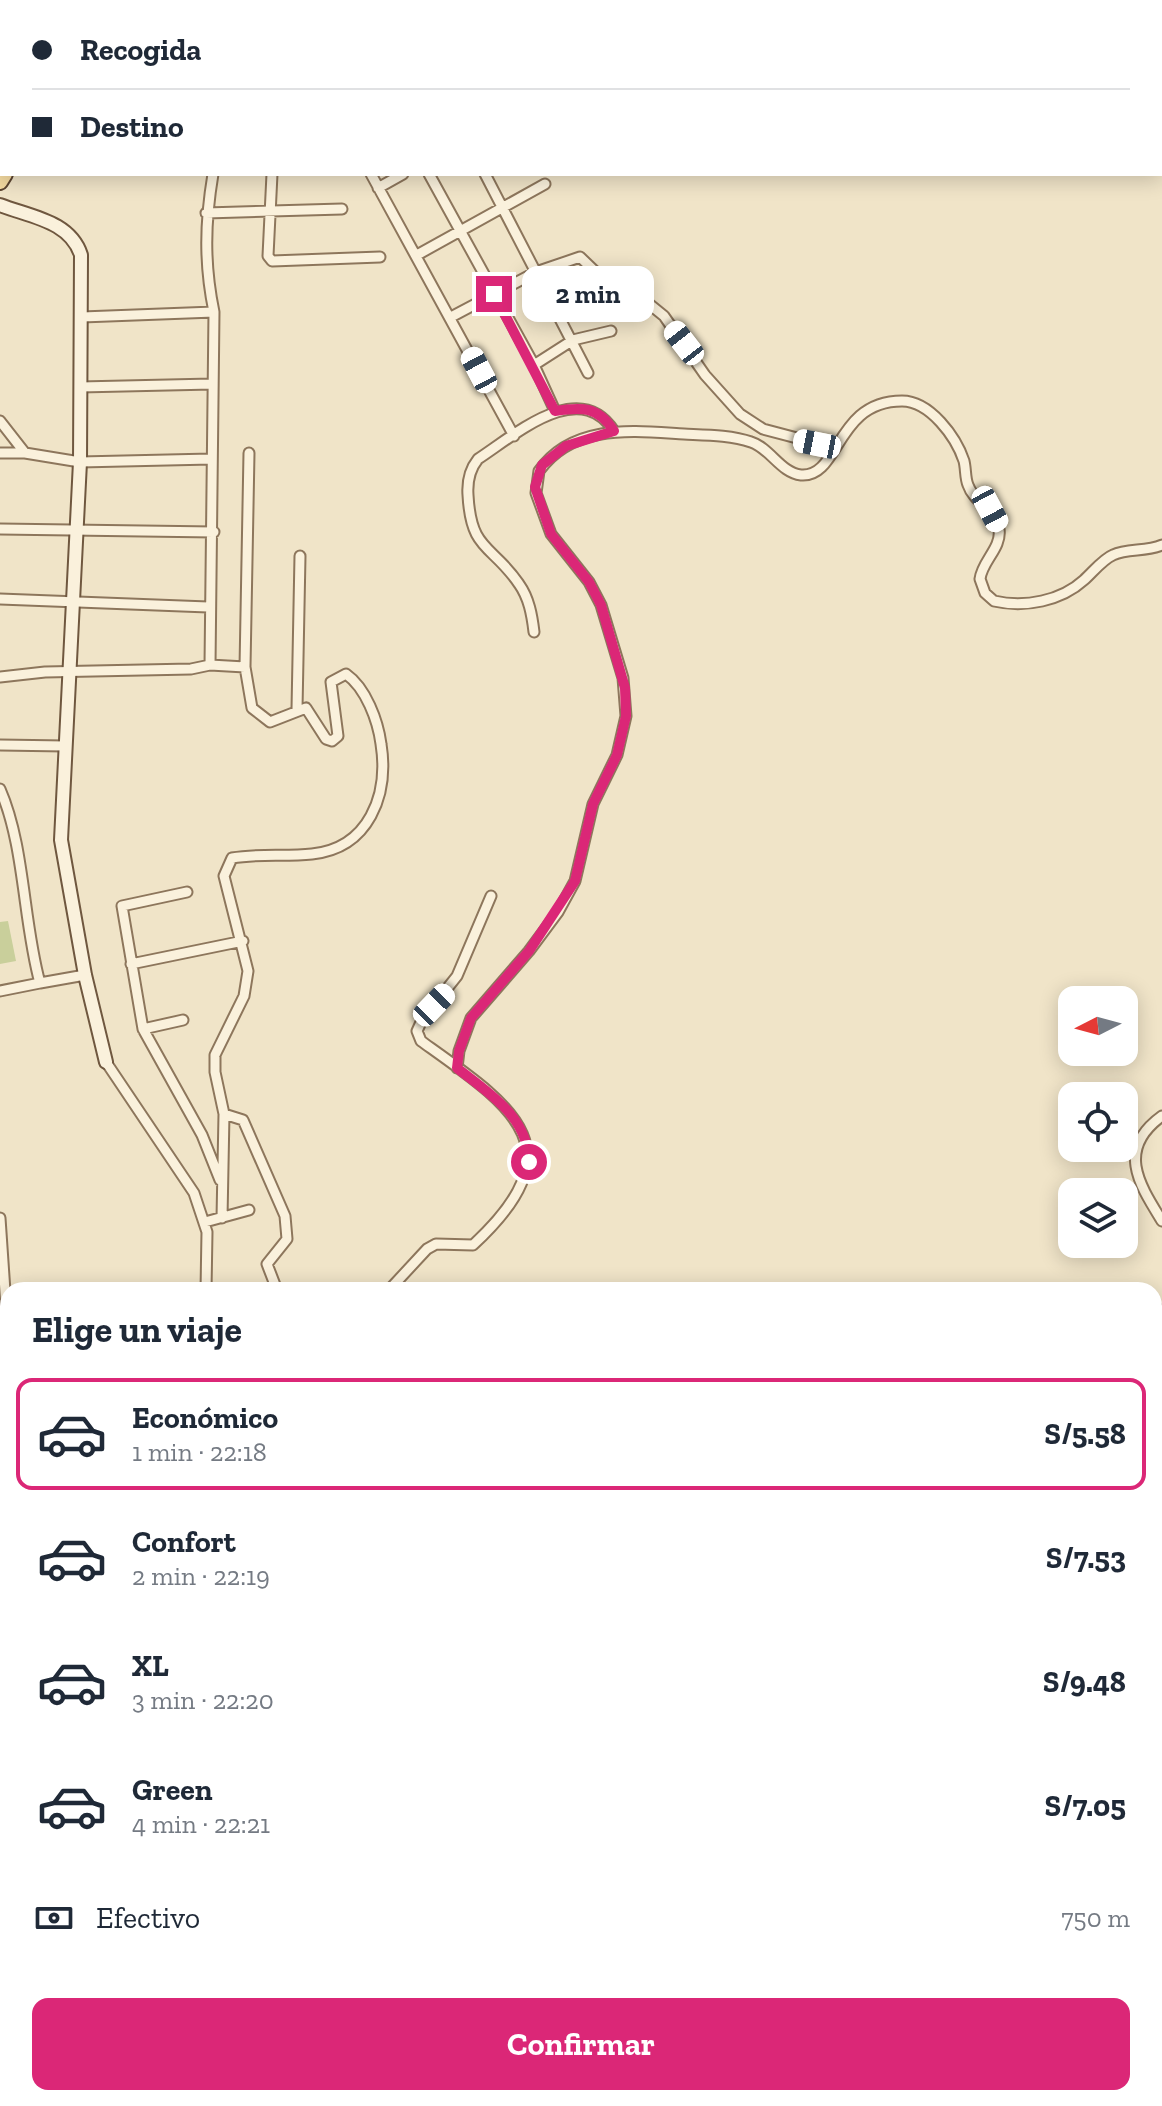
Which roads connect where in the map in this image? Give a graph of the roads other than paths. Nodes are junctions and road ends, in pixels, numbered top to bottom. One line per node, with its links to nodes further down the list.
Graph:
1 (213, 176): 12 (street)
2 (272, 176): 13 (street)
3 (372, 176): 8 (street)
4 (399, 176): 8 (street)
5 (430, 176): 14 (street)
6 (486, 176): 10 (street)
7 (545, 184): 10 (street)
8 (378, 188): 15 (street)
9 (0, 205): 20 (street)
10 (501, 208): 14 (street); 17 (street)
11 (342, 209): 13 (street)
12 (206, 213): 13 (street); 19 (street)
13 (271, 213): 16 (street)
14 (459, 232): 15 (street); 18 (street)
15 (417, 255): 21 (street)
16 (380, 257)
17 (536, 272): 18 (street); 23 (street); 32 (street)
18 (494, 294): 21 (street); 24 (street)
19 (214, 312): 20 (street); 26 (street)
20 (82, 317): 27 (street)
21 (451, 317): 31 (street)
22 (611, 331): 23 (street)
23 (573, 340): 24 (street); 25 (street)
24 (534, 365): 28 (street)
25 (588, 373)
26 (212, 384): 27 (street); 36 (street)
27 (80, 387): 37 (street)
28 (555, 411): 30 (street); 31 (street)
29 (0, 421): 34 (street)
30 (614, 431): 32 (street); 65 (street)
31 (514, 436): 46 (street)
32 (835, 448): 41 (street)
33 (0, 453): 34 (street)
34 (25, 453): 37 (street)
35 (249, 453): 48 (street)
36 (211, 459): 37 (street); 40 (street)
37 (80, 462): 39 (street)
38 (0, 529): 39 (street)
39 (78, 530): 40 (street); 44 (street)
40 (214, 532): 45 (street)
41 (1162, 545)
42 (300, 556): 51 (street)
43 (0, 599): 44 (street)
44 (75, 601): 45 (street); 49 (street)
45 (208, 607): 47 (street)
46 (534, 632)
47 (210, 665): 48 (street); 49 (street)
48 (245, 667): 51 (street)
49 (69, 671): 50 (street); 53 (street)
50 (0, 677)
51 (297, 709): 57 (street)
52 (0, 745): 53 (street)
53 (65, 746): 59 (street)
54 (0, 789): 60 (street)
55 (187, 892): 58 (street)
56 (491, 896): 65 (street)
57 (243, 941): 58 (street); 66 (street)
58 (131, 964): 63 (street)
59 (85, 975): 60 (street); 64 (street)
60 (40, 983): 61 (street)
61 (0, 991)
62 (183, 1020): 63 (street)
63 (143, 1029): 68 (street)
64 (106, 1062): 73 (street)
65 (457, 1068): 77 (street)
66 (224, 1114): 68 (street); 76 (street)
67 (1162, 1116): 72 (street)
68 (222, 1186): 71 (street)
69 (249, 1210): 71 (street)
70 (0, 1218): 74 (street)
71 (222, 1218): 73 (street)
72 (1162, 1221)
73 (205, 1222): 75 (street)
74 (4, 1282)
75 (206, 1282)
76 (274, 1282)
77 (396, 1282)

